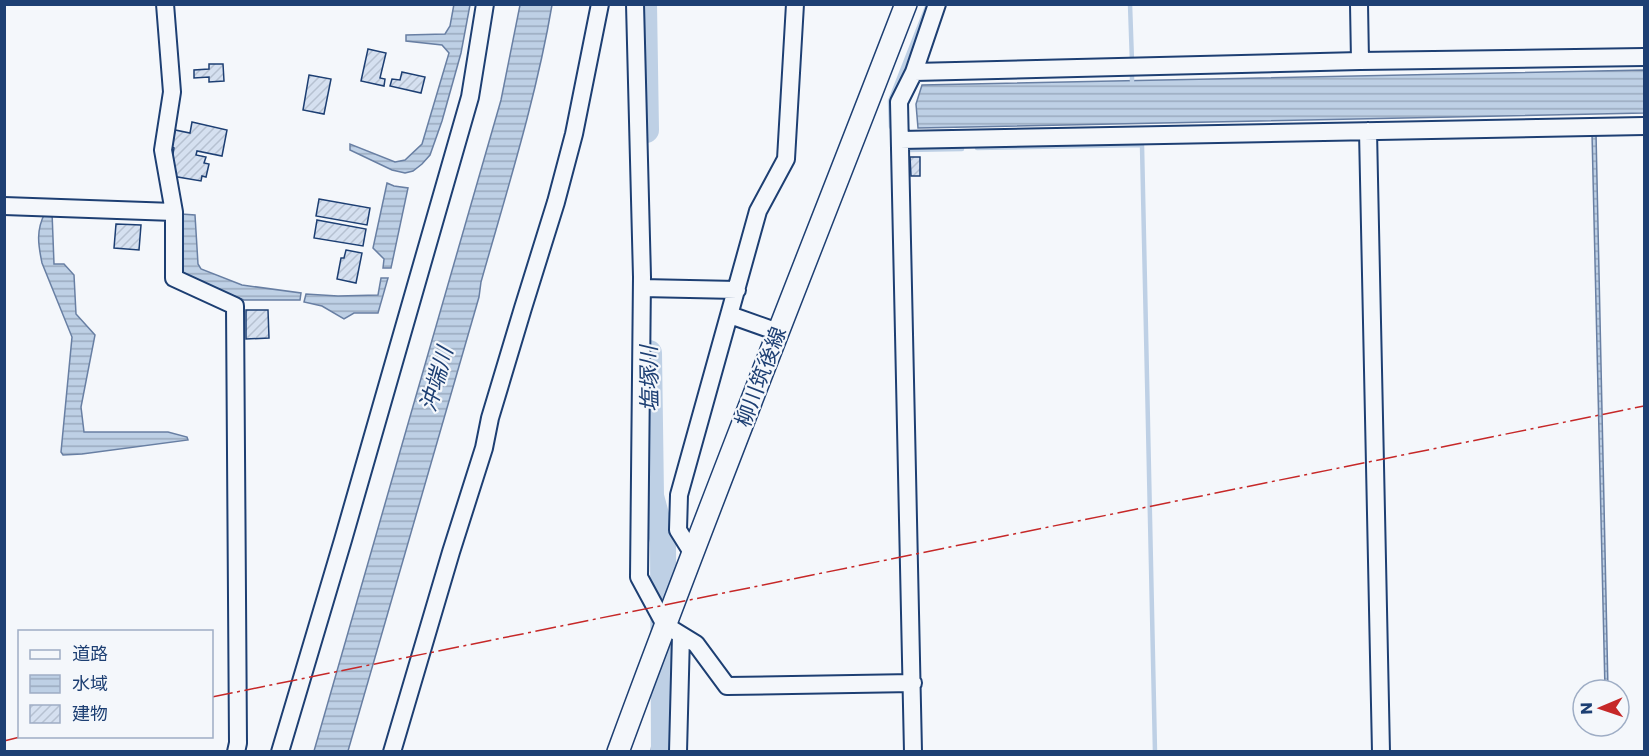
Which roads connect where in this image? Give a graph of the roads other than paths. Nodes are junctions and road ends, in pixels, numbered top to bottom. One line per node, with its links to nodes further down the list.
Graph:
1 (165, 4): 16 (street)
2 (485, 4): 25 (street)
3 (600, 4): 26 (street)
4 (635, 4): 17 (street)
5 (795, 4): 18 (street)
6 (906, 4): 20 (main road, 柳川筑後線)
7 (937, 4): 11 (street)
8 (1359, 4): 10 (street)
9 (1644, 57): 10 (street)
10 (1360, 61): 11 (street)
11 (914, 72): 14 (street)
12 (1644, 126): 13 (street)
13 (1368, 131): 14 (street); 30 (street)
14 (900, 140): 23 (street)
15 (4, 206): 16 (street)
16 (174, 212): 24 (street)
17 (642, 288): 18 (street); 22 (street)
18 (737, 290): 19 (street)
19 (730, 315): 20 (street); 21 (street)
20 (778, 332): 21 (main road, 柳川筑後線)
21 (693, 554): 22 (main road, 柳川筑後線)
22 (673, 630): 23 (street); 27 (main road, 柳川筑後線); 28 (street)
23 (913, 684): 29 (street)
24 (236, 752)
25 (280, 752)
26 (392, 752)
27 (618, 752)
28 (678, 752)
29 (913, 752)
30 (1381, 752)

